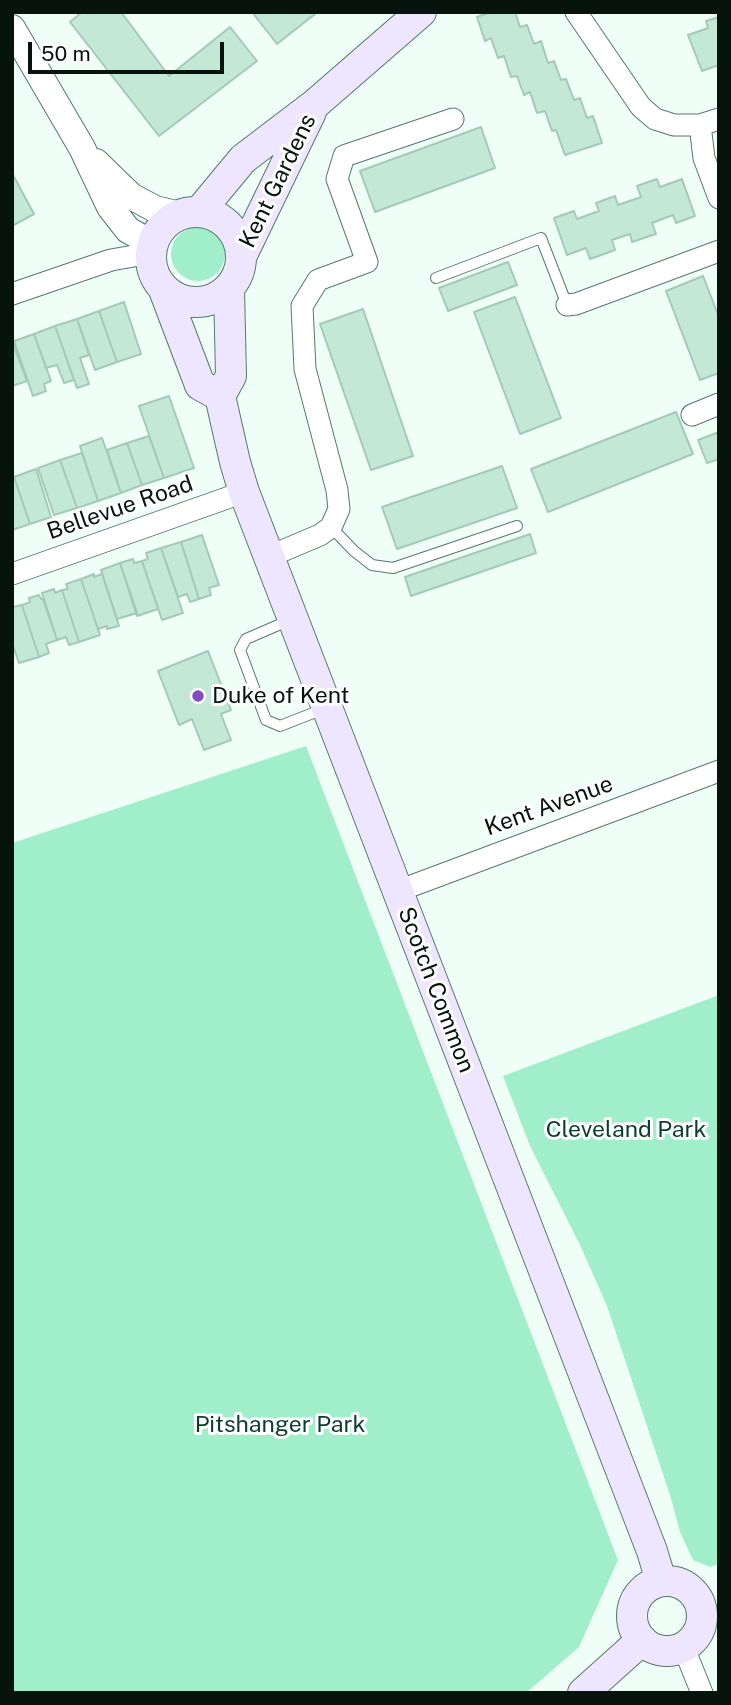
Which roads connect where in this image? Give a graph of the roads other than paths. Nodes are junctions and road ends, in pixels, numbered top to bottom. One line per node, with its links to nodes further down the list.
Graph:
1 (421, 12): 4 (main road, Kent Gardens)
2 (576, 12): 6 (street)
3 (12, 28): 7 (street)
4 (314, 105): 9 (main road, Kent Gardens); 12 (main road, Kent Gardens)
5 (453, 119): 22 (street)
6 (709, 122): 8 (street)
7 (82, 148): 9 (street); 10 (street)
8 (719, 198)
9 (190, 213): 10 (main road); 12 (main road)
10 (152, 249): 15 (main road); 16 (street)
11 (719, 251): 17 (street)
12 (241, 257): 14 (main road)
13 (436, 278): 17 (lane)
14 (229, 288): 15 (main road); 18 (main road, Scotch Common)
15 (164, 290): 18 (main road)
16 (12, 294)
17 (567, 305)
18 (220, 396): 21 (main road, Scotch Common)
19 (719, 404): 20 (street)
20 (692, 415)
21 (244, 492): 24 (main road, Scotch Common); 25 (street, Bellevue Road)
22 (331, 527): 23 (lane); 24 (street)
23 (517, 527)
24 (268, 557): 26 (main road, Scotch Common)
25 (12, 574)
26 (292, 619): 27 (main road, Scotch Common); 27 (lane)
27 (326, 708): 29 (main road, Scotch Common)
28 (719, 771): 29 (street, Kent Avenue)
29 (398, 891): 30 (main road, Scotch Common)
30 (661, 1581): 31 (main road); 32 (main road)
31 (710, 1605): 33 (main road)
32 (642, 1640): 33 (main road); 34 (main road)
33 (683, 1646): 35 (street)
34 (583, 1693)
35 (702, 1693)

